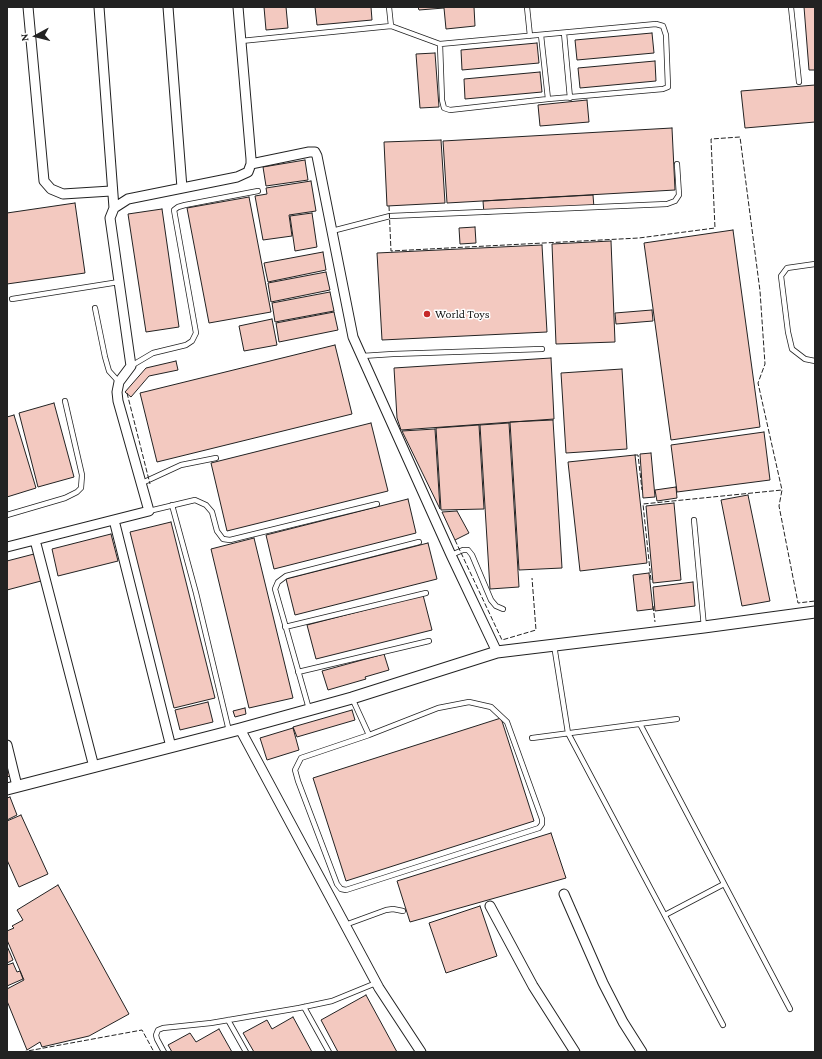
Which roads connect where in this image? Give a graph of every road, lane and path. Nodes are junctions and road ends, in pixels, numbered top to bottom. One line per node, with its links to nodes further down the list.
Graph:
1 (28, 7): 20 (street)
2 (98, 7): 20 (street)
3 (168, 7): 19 (street)
4 (238, 7): 12 (street)
5 (389, 7): 8 (lane)
6 (527, 7): 11 (lane)
7 (791, 7): 14 (lane)
8 (391, 26): 12 (lane); 13 (lane)
9 (564, 33): 10 (lane); 15 (lane); 15 (lane)
10 (541, 35): 11 (lane); 16 (lane)
11 (530, 36): 13 (lane)
12 (241, 41): 17 (street)
13 (440, 44): 16 (lane)
14 (798, 82)
15 (570, 98): 16 (lane)
16 (548, 99)
17 (251, 164): 19 (street); 23 (street)
18 (677, 164): 23 (lane)
19 (182, 188): 22 (street)
20 (111, 191): 22 (street)
21 (258, 191): 31 (lane)
22 (114, 208): 25 (street)
23 (332, 231): 29 (street)
24 (815, 264): 30 (lane)
25 (120, 282): 26 (lane); 31 (street)
26 (12, 299)
27 (95, 308): 32 (lane)
28 (542, 349): 29 (lane)
29 (362, 356): 45 (street)
30 (815, 361)
31 (131, 366): 32 (street)
32 (119, 382): 35 (street)
33 (65, 401): 39 (lane)
34 (216, 458): 35 (lane)
35 (142, 483): 38 (street)
36 (377, 504): 37 (lane)
37 (172, 505): 38 (lane); 59 (lane)
38 (149, 511): 40 (street)
39 (7, 515)
40 (114, 520): 42 (street); 64 (street)
41 (694, 520): 50 (lane)
42 (35, 540): 44 (street); 65 (street)
43 (419, 542): 49 (lane)
44 (7, 547)
45 (451, 555): 47 (lane); 53 (street)
46 (426, 593): 49 (lane)
47 (503, 609)
48 (815, 612): 50 (street)
49 (285, 627): 54 (lane)
50 (704, 627): 52 (street)
51 (429, 641): 54 (lane)
52 (554, 645): 53 (street); 60 (lane)
53 (497, 652): 55 (street)
54 (298, 672): 56 (lane)
55 (352, 698): 56 (street); 61 (lane)
56 (309, 709): 59 (street)
57 (677, 719): 58 (lane)
58 (640, 724): 60 (lane); 67 (lane)
59 (235, 731): 64 (street); 72 (street)
60 (568, 733): 62 (lane); 71 (lane)
61 (369, 735): 61 (lane)
62 (532, 738)
63 (7, 745): 66 (street)
64 (171, 747): 65 (street)
65 (94, 766): 66 (street)
66 (12, 788)
67 (724, 884): 71 (lane); 75 (lane)
68 (564, 894): 83 (street)
69 (490, 906): 82 (street)
70 (403, 911): 72 (lane)
71 (665, 915): 77 (lane)
72 (345, 925): 73 (street)
73 (376, 983): 74 (lane); 81 (street)
74 (304, 1007): 76 (lane); 80 (lane)
75 (790, 1010)
76 (228, 1020): 78 (lane); 79 (lane)
77 (723, 1025)
78 (164, 1052)
79 (246, 1052)
80 (329, 1052)
81 (422, 1052)
82 (574, 1052)
83 (642, 1052)

